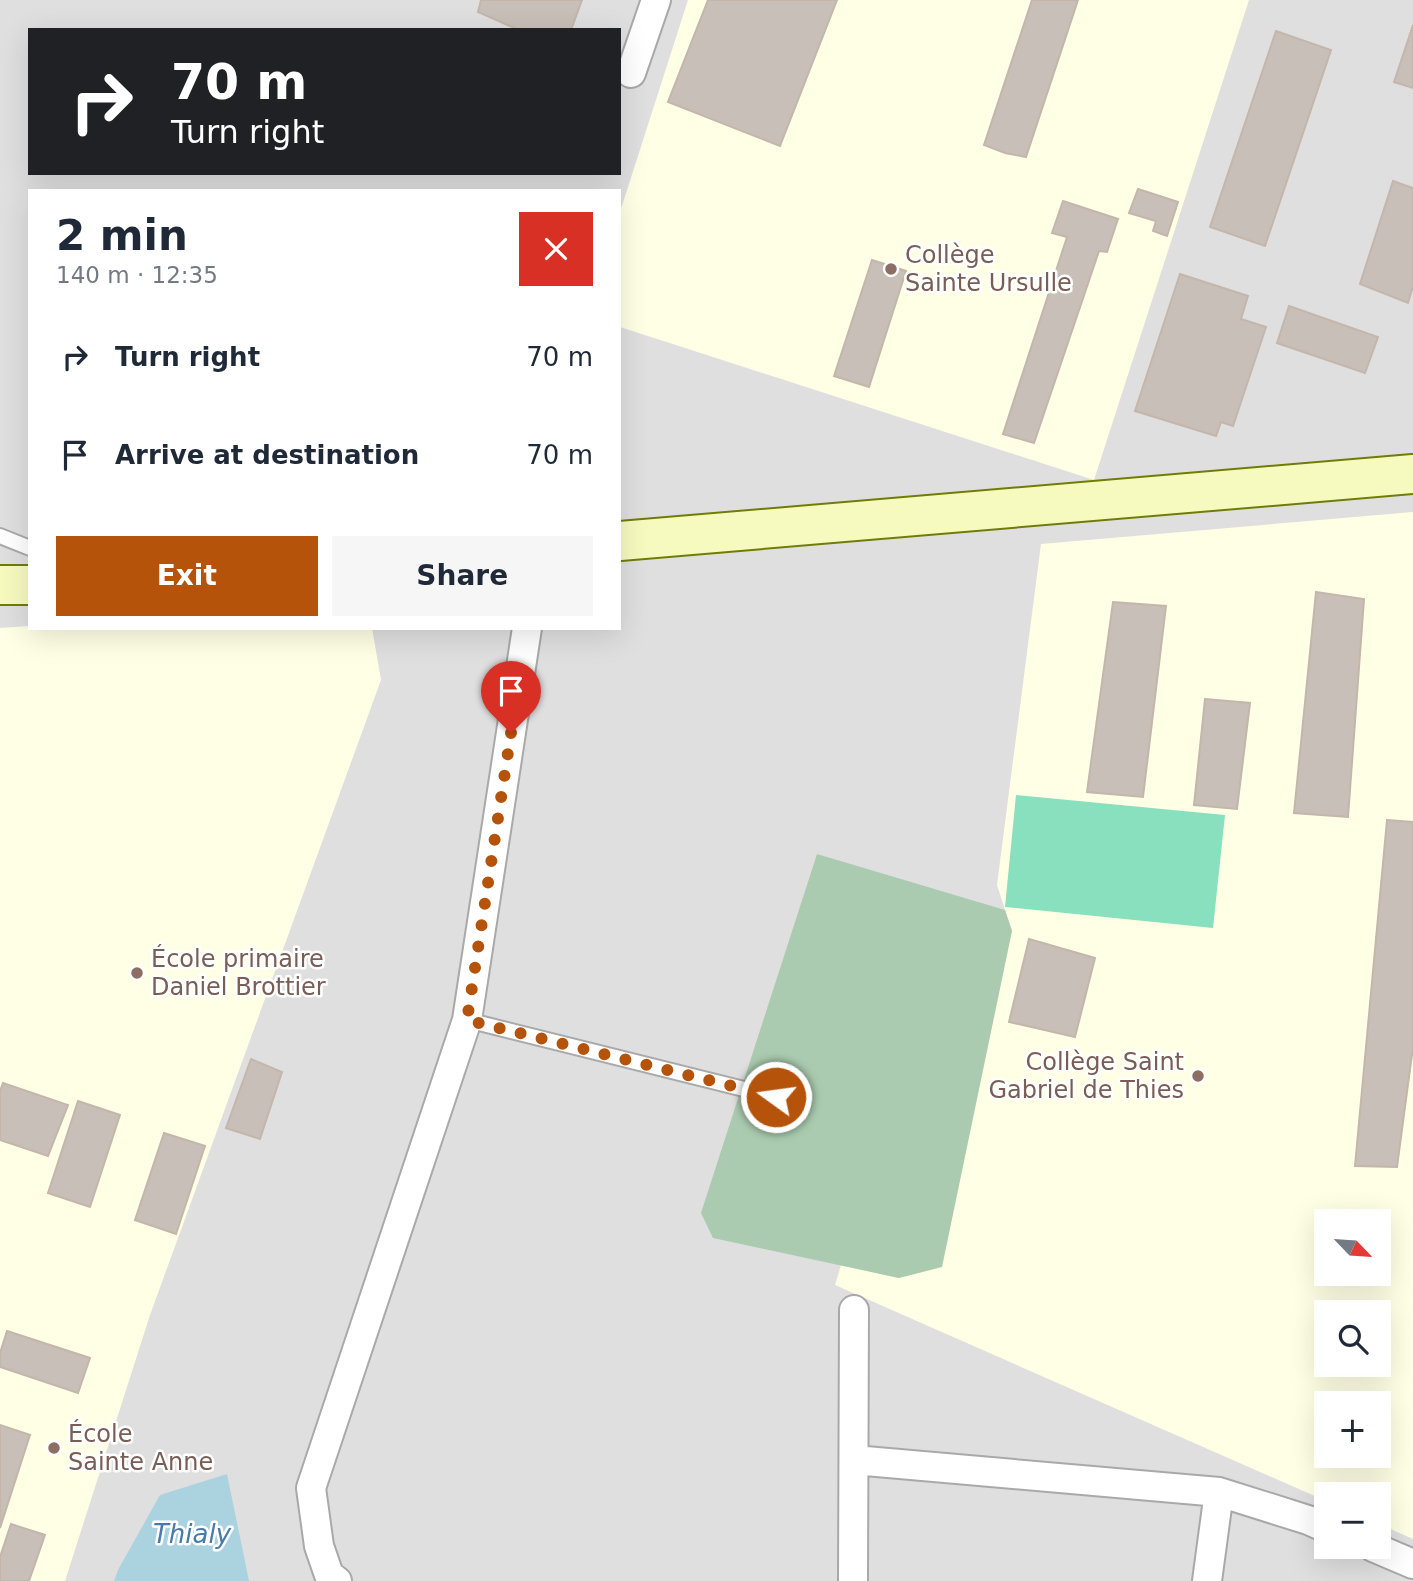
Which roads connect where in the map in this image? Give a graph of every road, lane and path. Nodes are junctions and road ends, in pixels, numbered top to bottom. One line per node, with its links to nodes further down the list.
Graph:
1 (656, 0): 2 (street)
2 (631, 73)
3 (1413, 474): 5 (main road)
4 (0, 536): 6 (lane)
5 (621, 541)
6 (28, 547)
7 (0, 585): 8 (main road)
8 (28, 585)
9 (527, 630): 10 (street)
10 (467, 1020): 11 (lane); 18 (street)
11 (776, 1097)
12 (854, 1310): 13 (street)
13 (853, 1460): 14 (street); 19 (street)
14 (1219, 1492): 15 (street); 20 (street)
15 (1314, 1523)
16 (1391, 1555): 17 (street)
17 (1413, 1564)
18 (337, 1581)
19 (853, 1581)
20 (1207, 1581)

